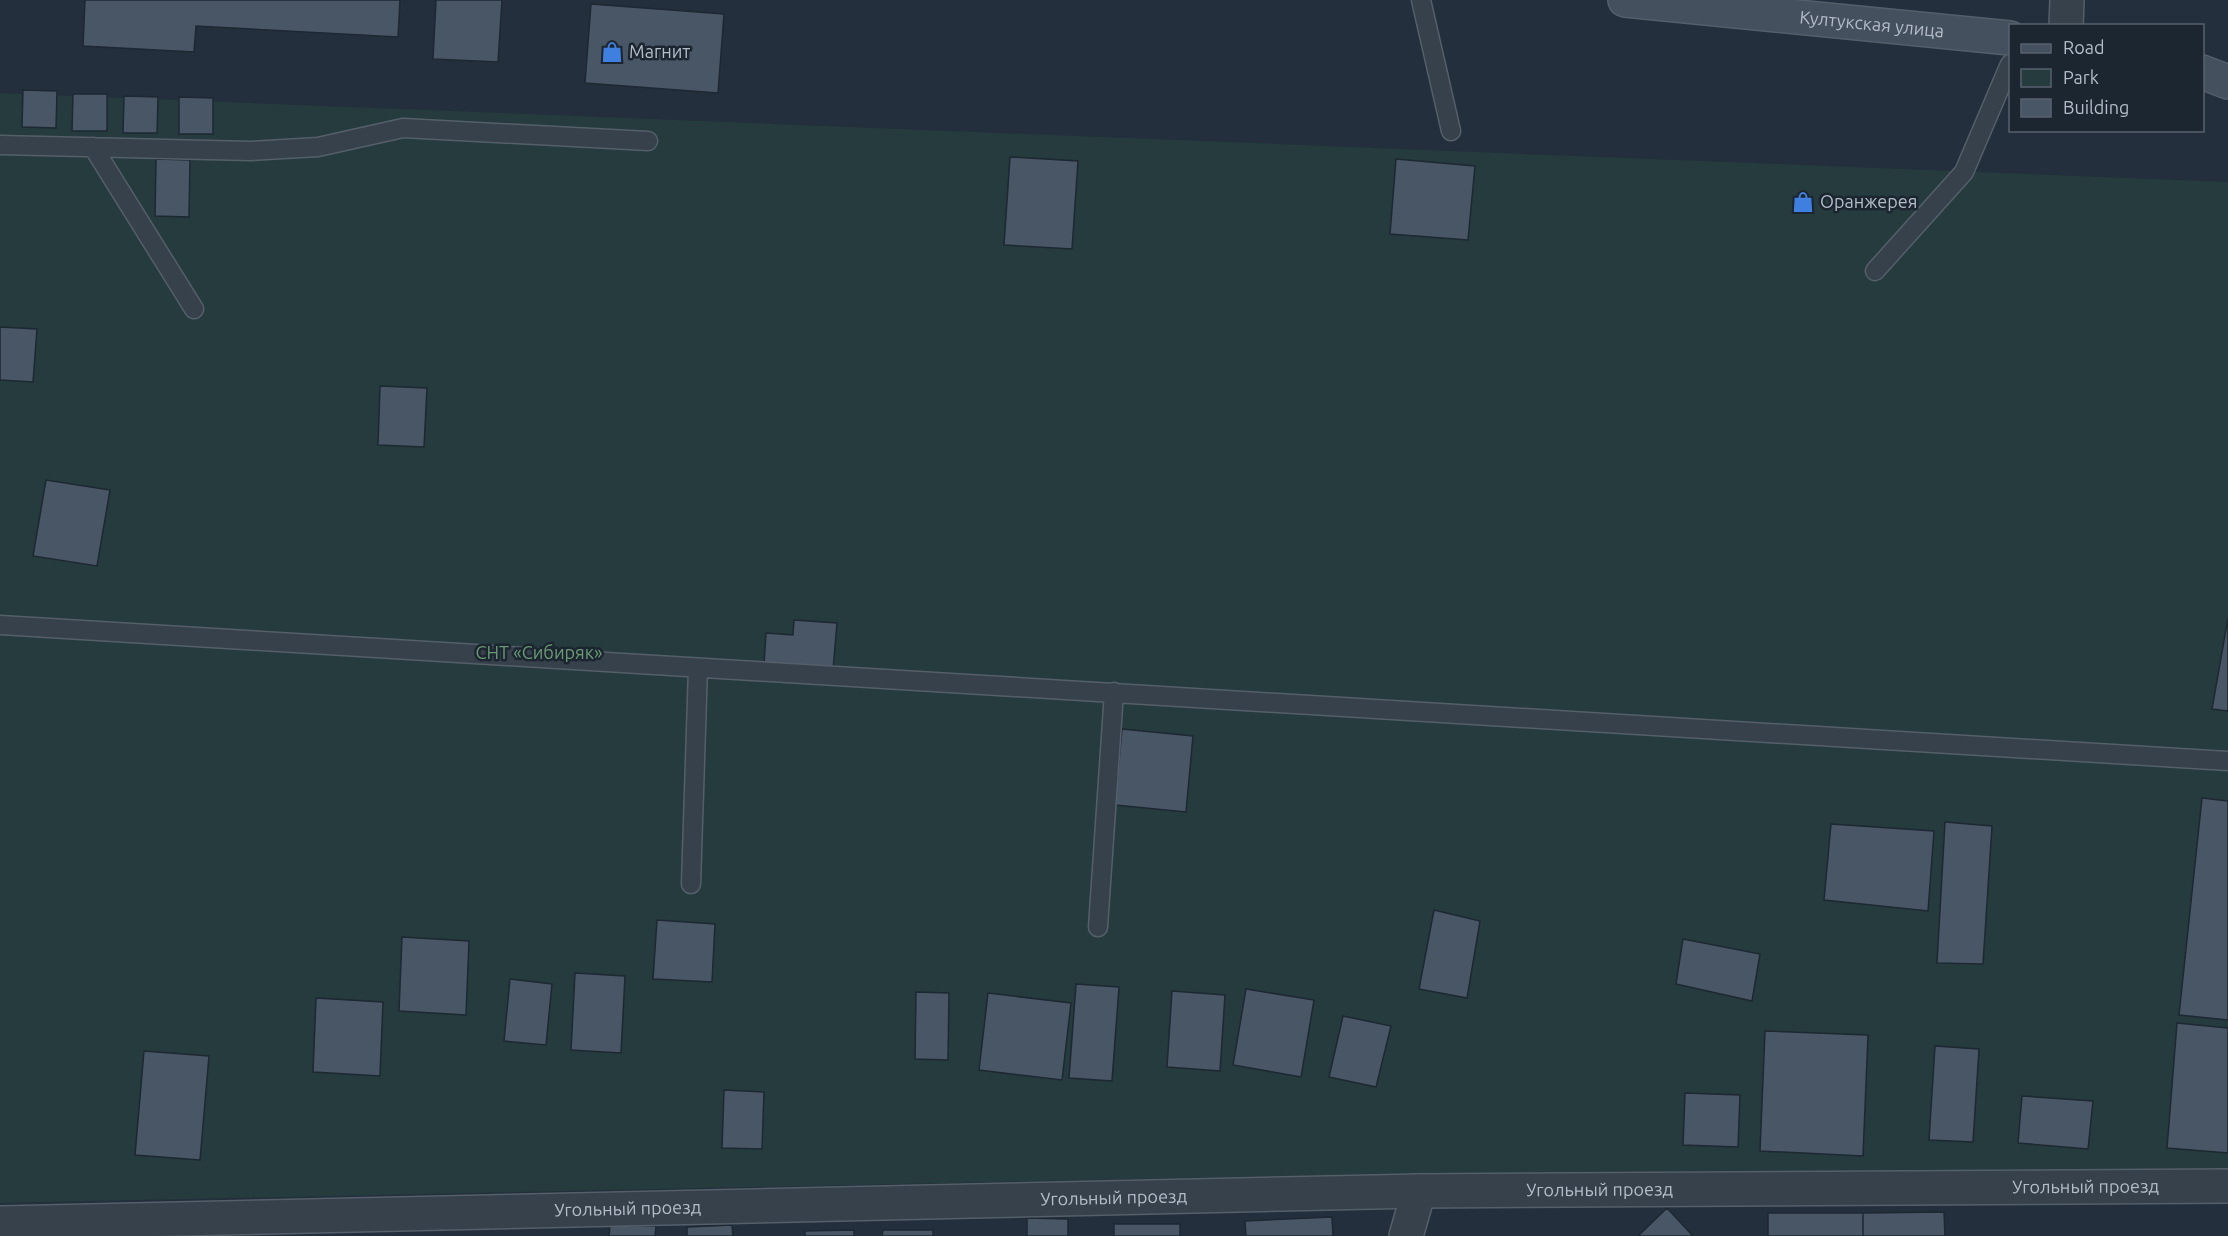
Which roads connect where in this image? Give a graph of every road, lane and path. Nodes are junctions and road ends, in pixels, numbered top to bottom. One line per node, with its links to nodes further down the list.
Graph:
1 (1421, 0): 9 (lane)
2 (1625, 0): 5 (street, Култукская улица)
3 (2067, 0): 4 (street)
4 (2066, 24)
5 (2009, 38)
6 (2009, 66): 13 (lane)
7 (2204, 73): 8 (street)
8 (2228, 82)
9 (1451, 131)
10 (648, 141): 12 (lane)
11 (0, 145): 12 (lane)
12 (93, 147): 14 (lane)
13 (1875, 271)
14 (194, 309)
15 (0, 625): 16 (lane)
16 (698, 668): 17 (lane); 19 (lane)
17 (1114, 692): 18 (lane); 20 (lane)
18 (2228, 761)
19 (691, 884)
20 (1098, 927)
21 (2228, 1186): 22 (street, Угольный проезд)
22 (1419, 1191): 24 (street, Угольный проезд); 25 (street)
23 (0, 1223): 24 (street, Угольный проезд)
24 (357, 1225)
25 (1406, 1236)

